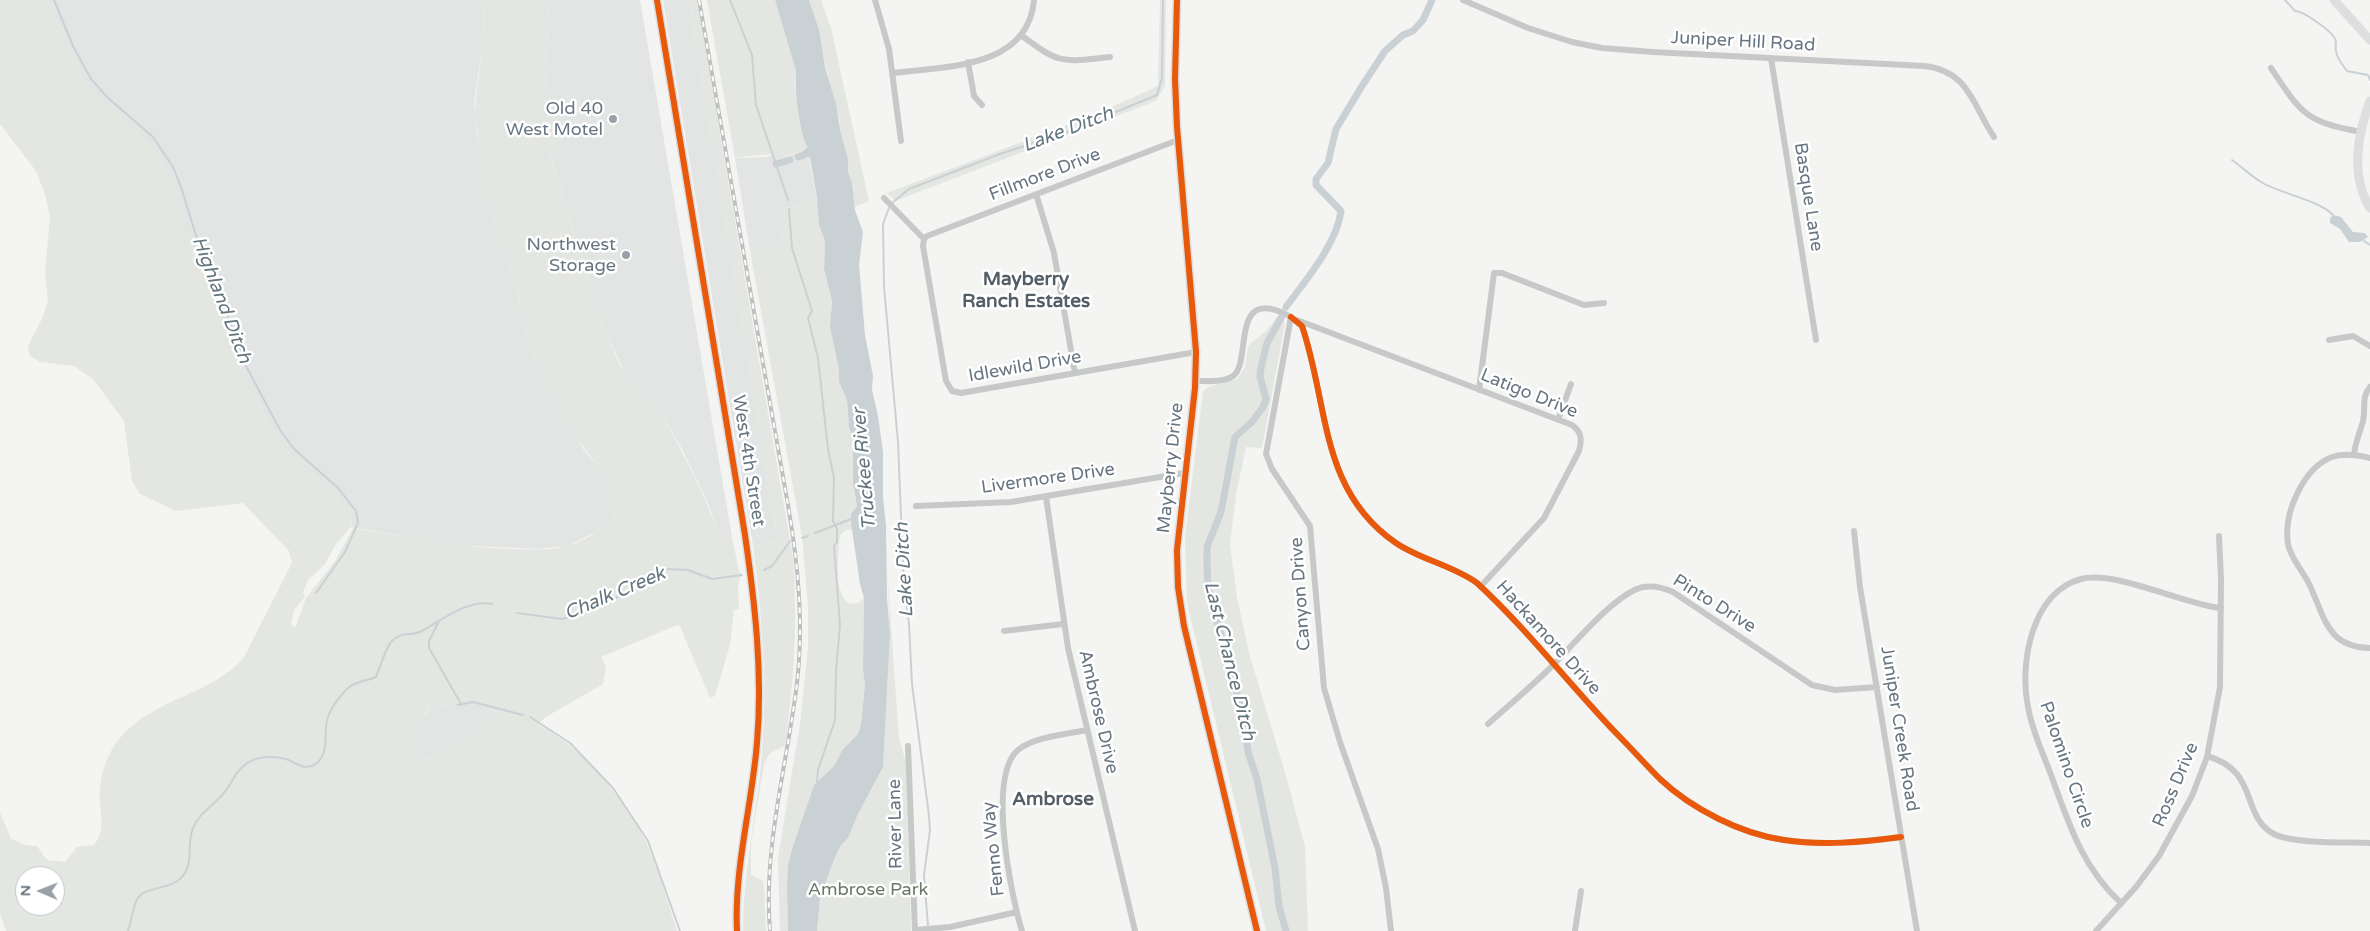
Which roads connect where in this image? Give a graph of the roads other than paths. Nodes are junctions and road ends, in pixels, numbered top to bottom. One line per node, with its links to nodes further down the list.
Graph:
1 (657, 0): 60 (main road, West 4th Street)
2 (875, 0): 13 (street)
3 (1034, 0): 7 (street)
4 (1177, 0): 18 (main road, Mayberry Drive)
5 (1464, 0): 10 (street, Juniper Hill Road)
6 (2334, 0): 8 (main road)
7 (1022, 34): 9 (street); 11 (street)
8 (2370, 40)
9 (1110, 57)
10 (1771, 58): 17 (street, Juniper Hill Road); 26 (street, Basque Lane)
11 (968, 62): 13 (street); 15 (street)
12 (2271, 68): 16 (street)
13 (894, 74): 19 (street)
14 (2370, 101): 16 (main road)
15 (982, 105)
16 (2361, 132): 22 (main road)
17 (1994, 137)
18 (1178, 140): 20 (street, Fillmore Drive); 29 (main road, Mayberry Drive)
19 (901, 141)
20 (1036, 194): 23 (street, Fillmore Drive); 30 (street)
21 (884, 198): 23 (street)
22 (2370, 208)
23 (924, 239): 30 (street, Idlewild Drive)
24 (1604, 303): 34 (street)
25 (1291, 317): 31 (street); 34 (street, Latigo Drive); 43 (street, Hackamore Drive); 65 (street, Canyon Drive)
26 (1816, 340)
27 (2328, 340): 28 (street)
28 (2370, 346)
29 (1196, 352): 30 (street, Idlewild Drive); 31 (main road, Mayberry Drive)
30 (1075, 374)
31 (1195, 382): 38 (main road, Mayberry Drive)
32 (1571, 384): 35 (street)
33 (2370, 387): 36 (street)
34 (1479, 390): 35 (street, Latigo Drive)
35 (1558, 420): 43 (street, Latigo Drive)
36 (2354, 455): 37 (street); 47 (street)
37 (2370, 458)
38 (1184, 473): 39 (street, Livermore Drive); 64 (main road, Mayberry Drive)
39 (1046, 496): 40 (street, Livermore Drive); 45 (street, Ambrose Drive)
40 (916, 506)
41 (1854, 531): 49 (street, Juniper Creek Road)
42 (2219, 536): 44 (street, Ross Drive)
43 (1481, 586): 48 (street, Hackamore Drive)
44 (2221, 608): 53 (street, Ross Drive); 57 (street, Palomino Circle)
45 (1063, 624): 46 (street); 51 (street, Ambrose Drive)
46 (1004, 631)
47 (2370, 648)
48 (1553, 665): 49 (street, Pinto Drive); 50 (street, Pinto Drive); 54 (street, Hackamore Drive)
49 (1877, 687): 54 (street, Juniper Creek Road)
50 (1488, 724)
51 (1087, 730): 58 (street, Fenno Way); 63 (street, Ambrose Drive)
52 (908, 746): 61 (street, River Lane)
53 (2207, 756): 55 (street); 57 (street, Ross Drive)
54 (1901, 837): 67 (street, Juniper Creek Road)
55 (2370, 842)
56 (1581, 891): 66 (street)
57 (2121, 903): 68 (street, Ross Drive)
58 (1016, 912): 59 (street); 62 (street, Fenno Way)
59 (923, 930): 61 (street)
60 (737, 931)
61 (915, 931)
62 (1022, 931)
63 (1135, 931)
64 (1257, 931)
65 (1391, 931)
66 (1575, 931)
67 (1917, 931)
68 (2096, 931)

